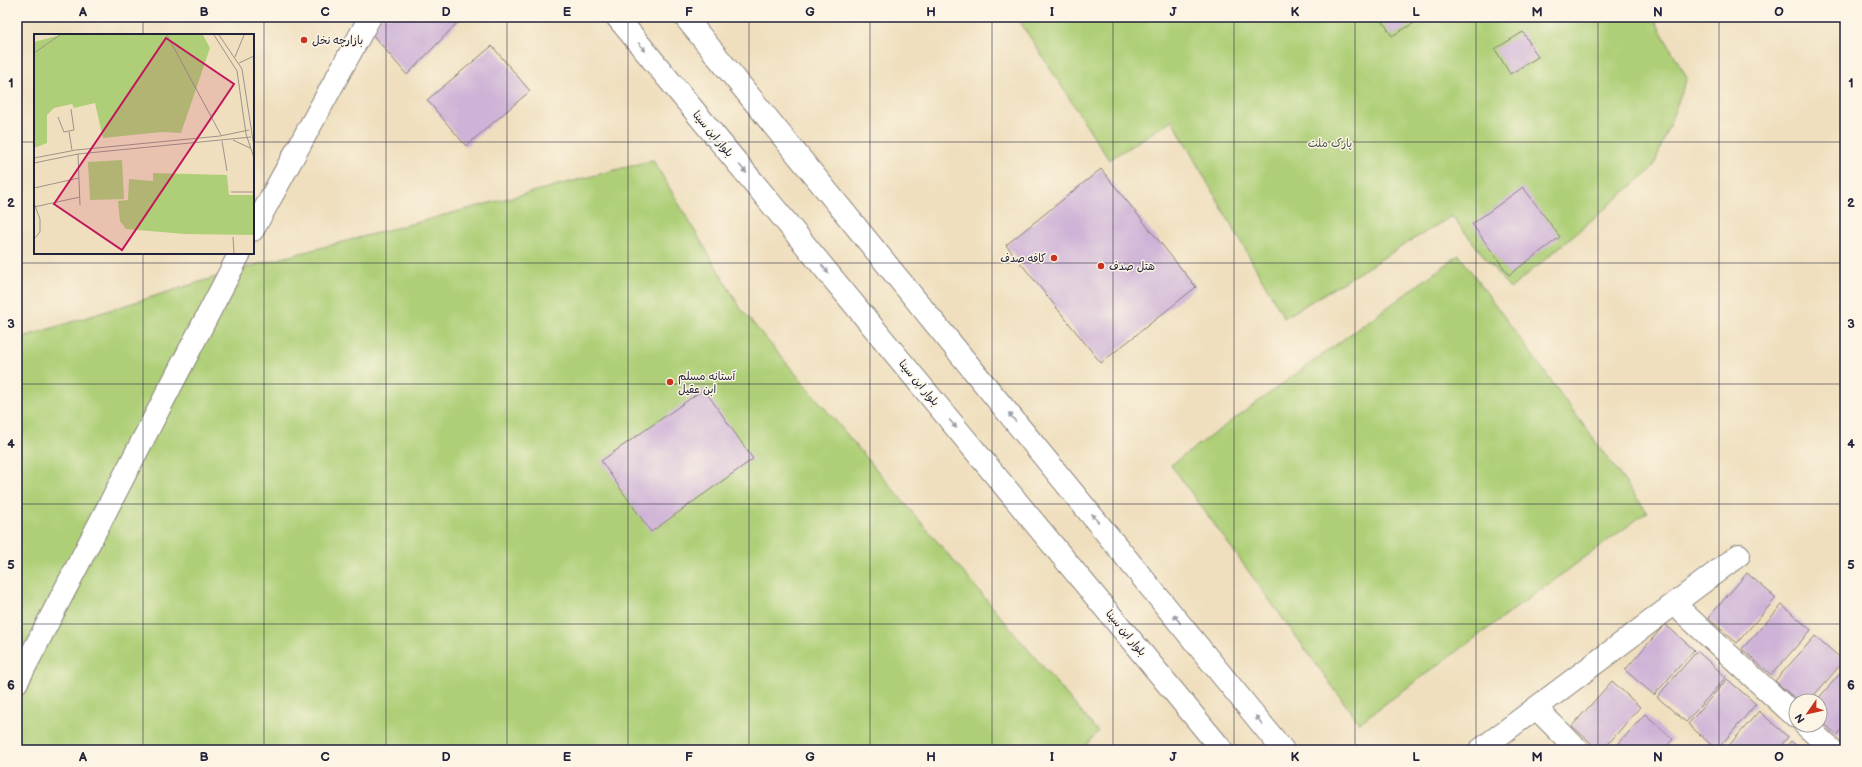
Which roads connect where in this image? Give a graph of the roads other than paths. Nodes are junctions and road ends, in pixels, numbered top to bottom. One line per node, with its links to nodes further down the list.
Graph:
1 (370, 17): 4 (main road)
2 (617, 17): 12 (main road, بلوار ابن سینا, one-way to 12)
3 (685, 17): 13 (main road, one-way to 3)
4 (254, 228)
5 (239, 254): 8 (main road)
6 (1739, 555): 7 (main road)
7 (1674, 604): 9 (main road); 10 (main road)
8 (17, 682)
9 (1536, 708): 14 (main road); 15 (main road)
10 (1788, 710)
11 (1814, 733): 16 (main road)
12 (1222, 750)
13 (1283, 750)
14 (1480, 750)
15 (1578, 750)
16 (1832, 750)

